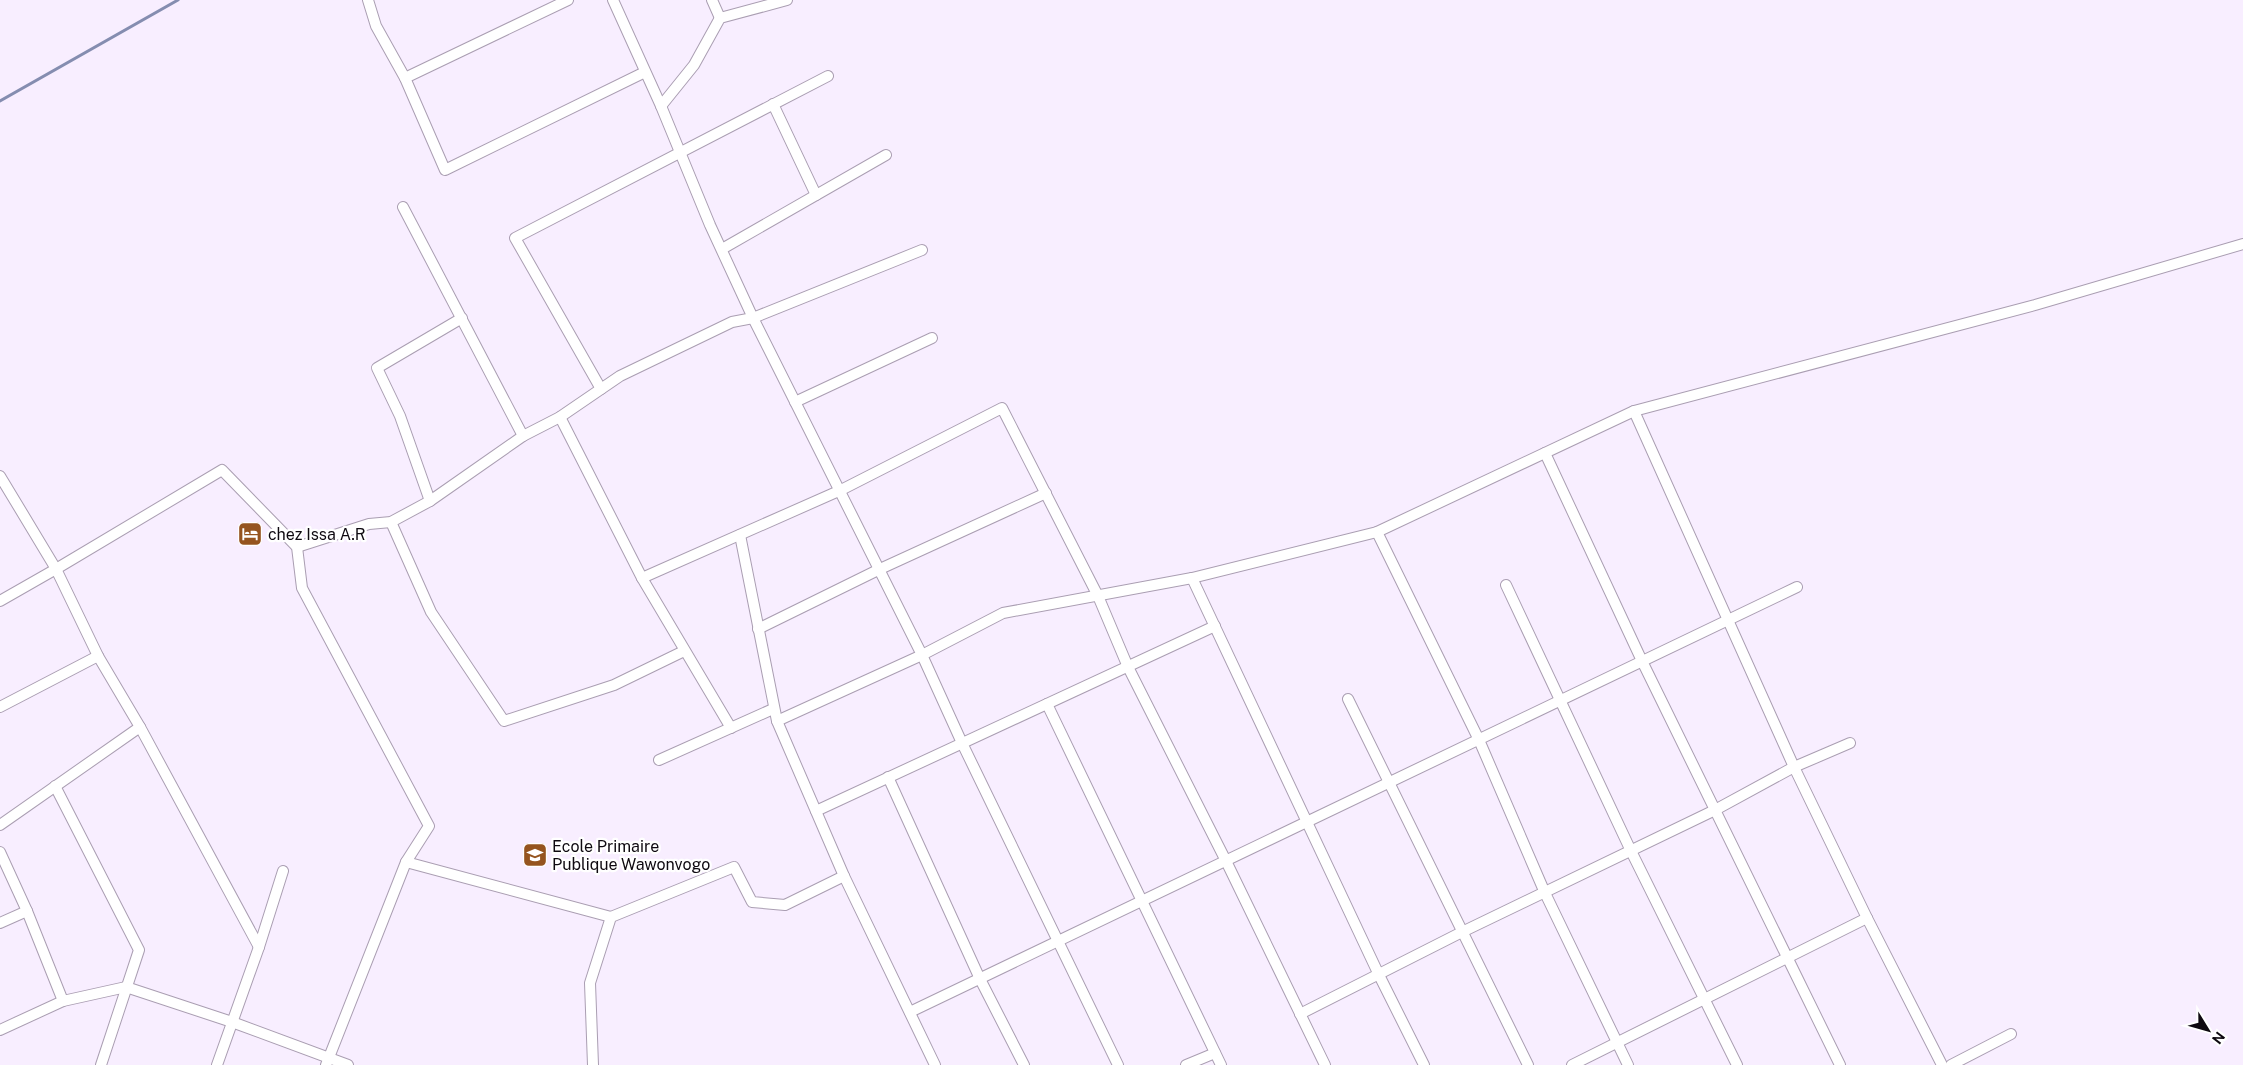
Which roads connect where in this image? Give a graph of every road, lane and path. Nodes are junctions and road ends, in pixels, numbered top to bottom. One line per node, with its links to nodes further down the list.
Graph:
1 (368, 0): 9 (street)
2 (568, 0): 9 (street)
3 (613, 0): 7 (street)
4 (712, 0): 6 (street)
5 (787, 0): 6 (street)
6 (720, 18): 11 (street)
7 (645, 72): 9 (street); 11 (street)
8 (828, 76): 10 (street)
9 (404, 78)
10 (773, 104): 12 (street); 14 (street)
11 (661, 106): 12 (street)
12 (680, 152): 17 (street); 22 (street)
13 (886, 155): 14 (street)
14 (816, 195): 17 (street)
15 (403, 207): 19 (street)
16 (2243, 244): 24 (street)
17 (722, 249): 20 (street)
18 (922, 250): 20 (street)
19 (462, 318): 26 (street); 31 (street)
20 (754, 318): 22 (street); 23 (street)
21 (932, 338): 23 (street)
22 (602, 389): 25 (street)
23 (796, 402): 29 (street)
24 (1634, 411): 27 (street); 44 (street)
25 (560, 417): 26 (street); 38 (street)
26 (523, 436): 31 (street)
27 (1546, 453): 33 (street); 50 (street)
28 (0, 476): 36 (street)
29 (841, 490): 30 (street); 34 (street); 37 (street)
30 (1046, 493): 37 (street); 42 (street)
31 (430, 501): 32 (street)
32 (391, 522): 35 (street); 47 (street)
33 (1376, 532): 39 (street); 60 (street)
34 (740, 535): 38 (street); 46 (street)
35 (297, 548): 36 (street); 75 (street)
36 (56, 569): 43 (street); 48 (street)
37 (880, 569): 46 (street); 49 (street)
38 (642, 578): 47 (street)
39 (1192, 578): 42 (street); 45 (street)
40 (1506, 585): 53 (street)
41 (1797, 587): 44 (street)
42 (1098, 596): 49 (street); 51 (street)
43 (0, 601)
44 (1728, 619): 50 (street); 64 (street)
45 (1215, 626): 51 (street); 70 (street)
46 (758, 629): 56 (street)
47 (684, 651): 59 (street)
48 (98, 656): 55 (street); 58 (street)
49 (922, 656): 57 (street); 61 (street)
50 (1642, 661): 53 (street); 68 (street)
51 (1128, 667): 54 (street); 74 (street)
52 (1348, 699): 66 (street)
53 (1560, 700): 60 (street); 72 (street)
54 (1048, 704): 61 (street); 79 (street)
55 (0, 707)
56 (774, 708): 57 (street); 59 (street)
57 (777, 721): 69 (street)
58 (140, 727): 67 (street); 86 (street)
59 (731, 728): 63 (street)
60 (1478, 740): 66 (street); 78 (street)
61 (962, 743): 65 (street); 85 (street)
62 (1850, 743): 64 (street)
63 (659, 760)
64 (1794, 768): 68 (street); 82 (street)
65 (888, 777): 69 (street); 89 (street)
66 (1390, 783): 70 (street); 84 (street)
67 (54, 786): 71 (street); 90 (street)
68 (1715, 810): 72 (street); 87 (street)
69 (816, 811): 77 (street)
70 (1308, 822): 74 (street); 88 (street)
71 (0, 825)
72 (1631, 851): 78 (street); 91 (street)
73 (0, 852): 80 (street)
74 (1226, 861): 79 (street); 94 (street)
75 (406, 862): 81 (street); 100 (street)
76 (283, 871): 86 (street)
77 (844, 876): 81 (street); 93 (street)
78 (1544, 892): 84 (street); 98 (street)
79 (1143, 900): 85 (street); 99 (street)
80 (26, 911): 83 (street); 92 (street)
81 (611, 917): 104 (street)
82 (1867, 918): 87 (street); 117 (street)
83 (0, 923)
84 (1462, 932): 88 (street); 112 (street)
85 (1058, 941): 89 (street); 107 (street)
86 (259, 947): 95 (street)
87 (1788, 958): 91 (street); 116 (street)
88 (1379, 975): 94 (street); 111 (street)
89 (980, 978): 93 (street); 106 (street)
90 (126, 987): 92 (street); 95 (street); 101 (street)
91 (1704, 1000): 98 (street); 115 (street)
92 (63, 1002): 96 (street)
93 (910, 1012): 105 (street)
94 (1300, 1014): 110 (street)
95 (232, 1022): 100 (street); 102 (street)
96 (0, 1030)
97 (2011, 1034): 118 (street)
98 (1617, 1044): 113 (street); 114 (street)
99 (1215, 1052): 108 (street); 109 (street)
100 (327, 1061): 103 (street)
101 (101, 1065)
102 (217, 1065)
103 (348, 1065)
104 (593, 1065)
105 (935, 1065)
106 (1024, 1065)
107 (1118, 1065)
108 (1186, 1065)
109 (1221, 1065)
110 (1324, 1065)
111 (1424, 1065)
112 (1528, 1065)
113 (1572, 1065)
114 (1628, 1065)
115 (1737, 1065)
116 (1840, 1065)
117 (1942, 1065)
118 (1951, 1065)

